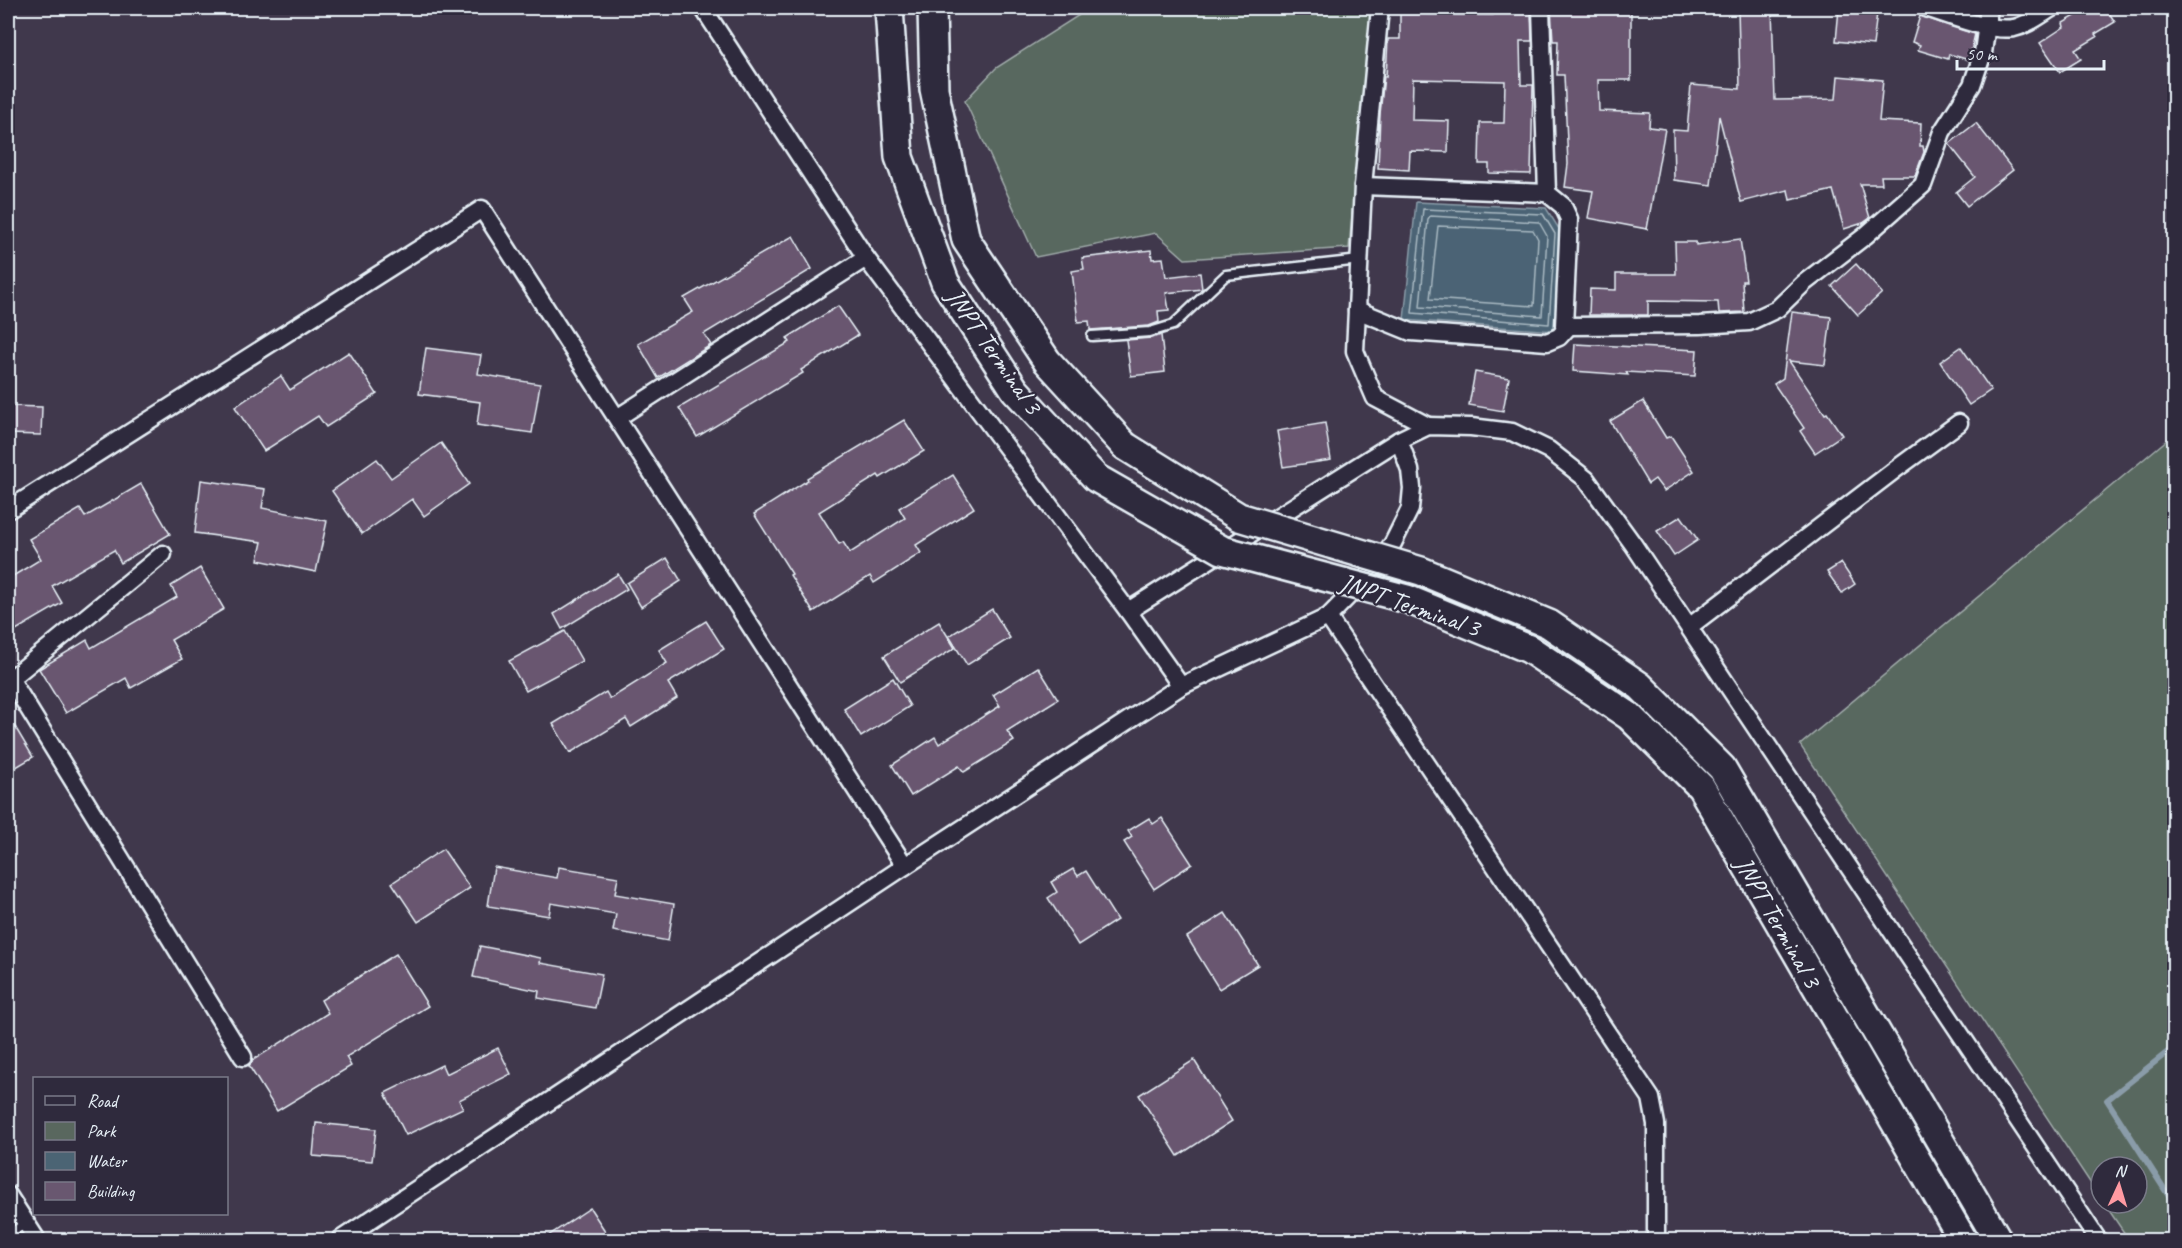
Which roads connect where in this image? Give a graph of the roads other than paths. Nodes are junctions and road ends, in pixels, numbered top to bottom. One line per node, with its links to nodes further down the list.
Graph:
1 (703, 8): 12 (street)
2 (1380, 8): 10 (street)
3 (1541, 8): 11 (street)
4 (1926, 8): 9 (street)
5 (1989, 8): 9 (street)
6 (2052, 8): 9 (street)
7 (889, 18): 36 (main road, JNPT Terminal 3, bridge)
8 (932, 20): 37 (main road, JNPT Terminal 3, bridge)
9 (1987, 26): 15 (street)
10 (1363, 186): 11 (street); 13 (street)
11 (1547, 193): 15 (street)
12 (866, 258): 17 (street); 23 (street)
13 (1360, 260): 14 (street); 16 (lane)
14 (1357, 310): 15 (street); 19 (street)
15 (1569, 326)
16 (1092, 336)
17 (617, 418): 21 (street); 28 (street)
18 (1959, 423): 25 (street)
19 (1428, 426): 20 (street); 25 (street)
20 (1399, 440): 23 (street); 24 (street)
21 (8, 510)
22 (163, 554): 26 (street)
23 (1128, 611): 27 (street)
24 (1328, 617): 27 (street); 35 (street)
25 (1689, 627): 38 (street)
26 (8, 679): 29 (street)
27 (1180, 686): 28 (street)
28 (905, 866): 34 (street)
29 (243, 1057)
30 (8, 1195): 31 (street)
31 (26, 1223): 32 (lane); 33 (street)
32 (8, 1235)
33 (37, 1240)
34 (340, 1240)
35 (1656, 1240)
36 (1963, 1240)
37 (1998, 1240)
38 (2098, 1240)

